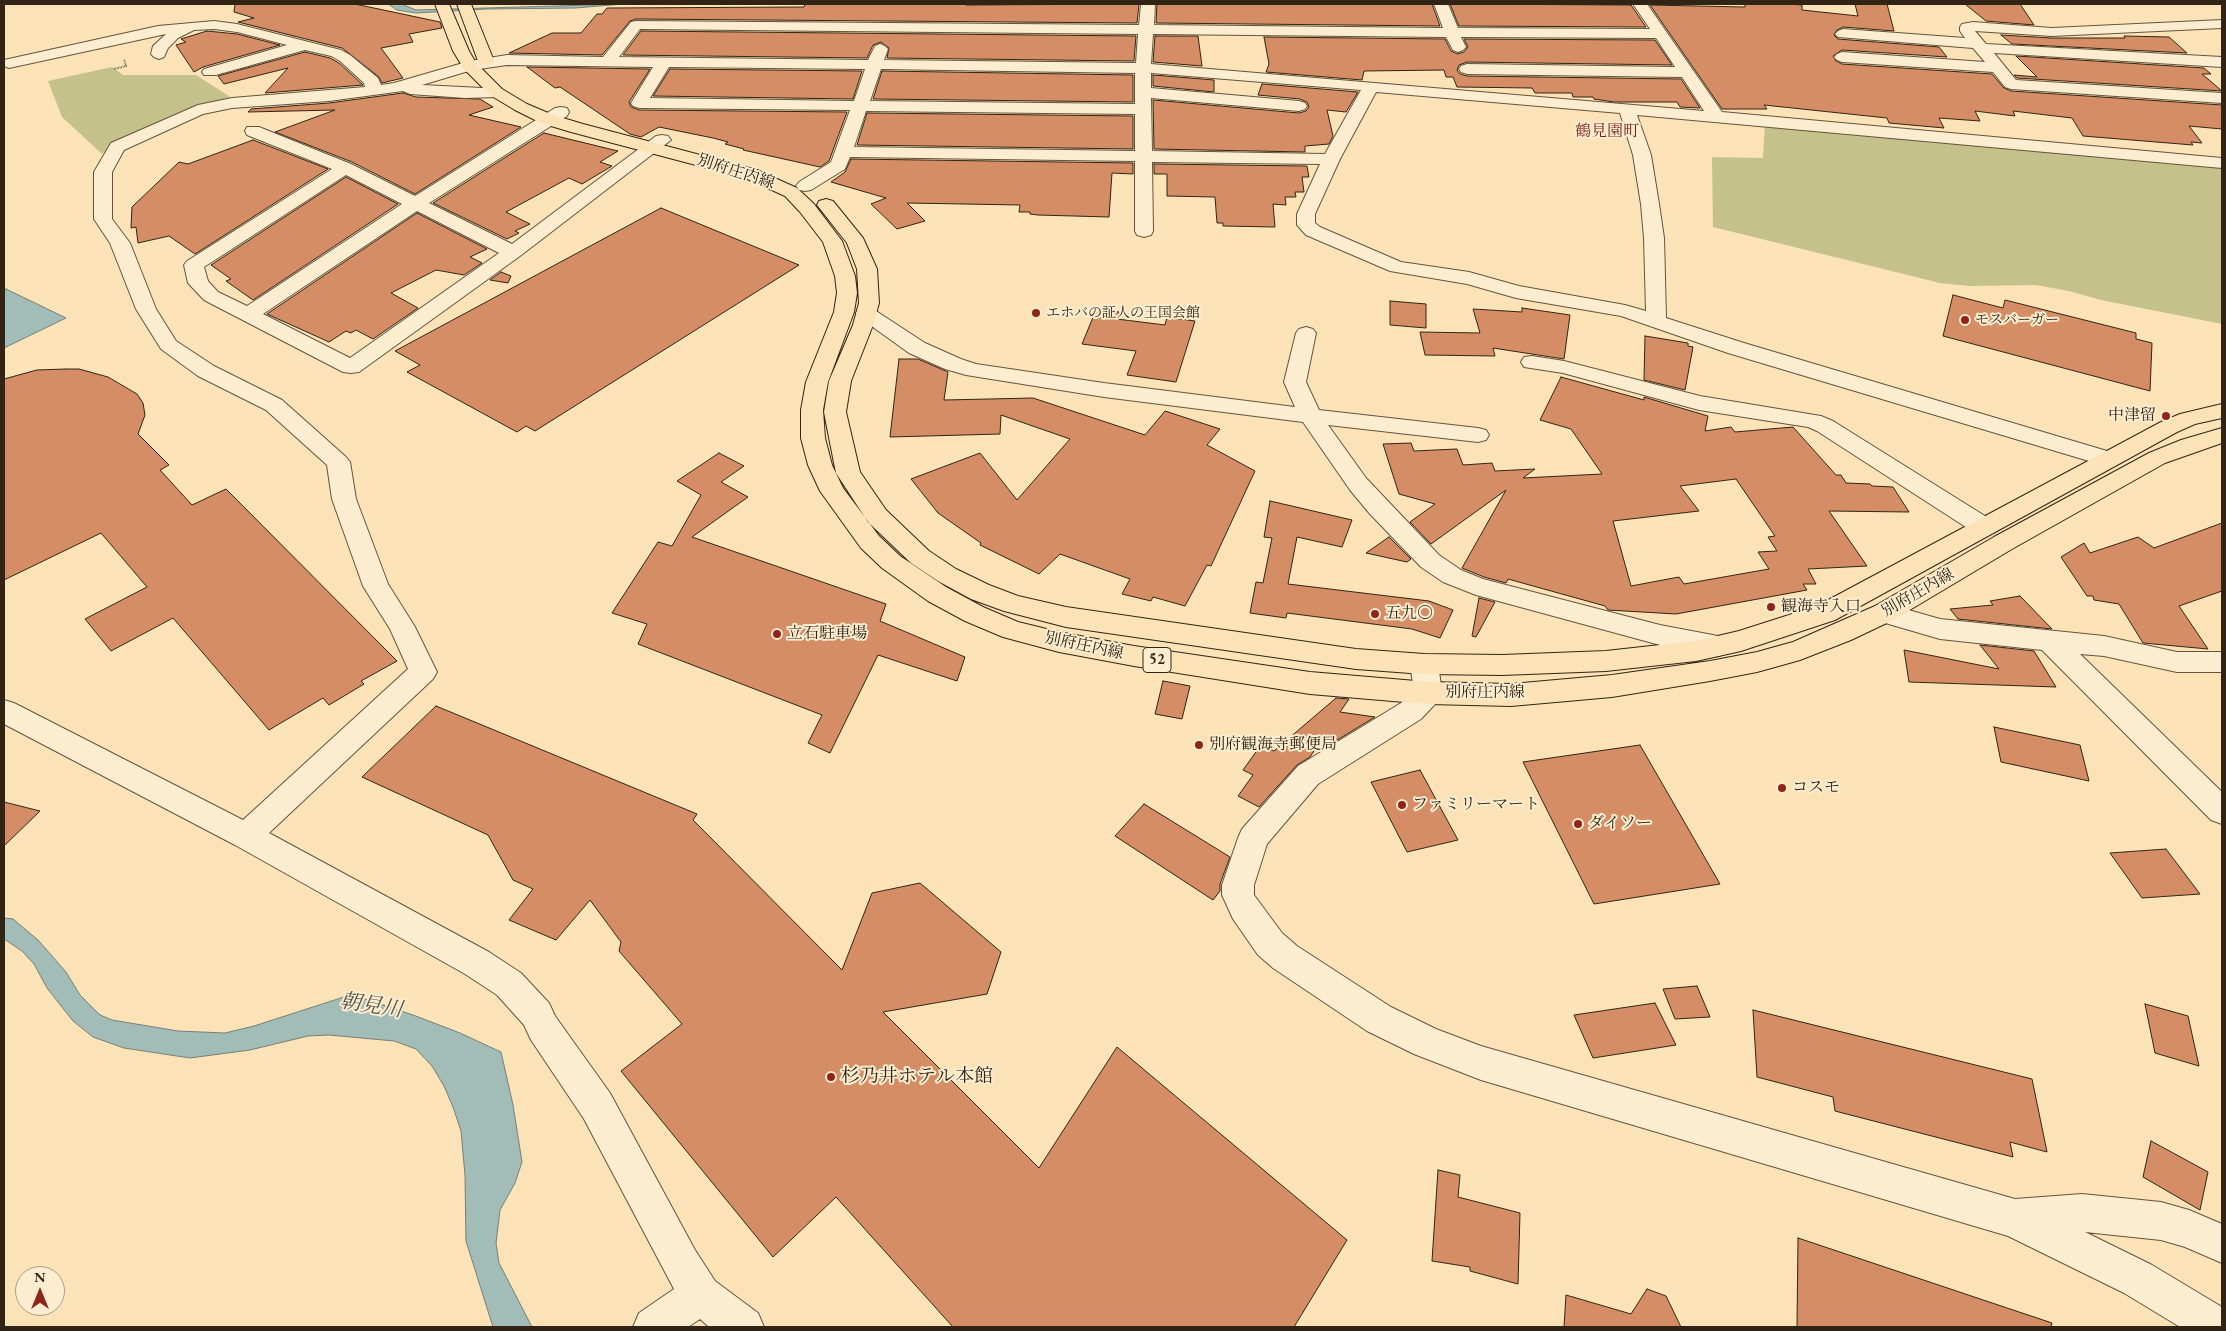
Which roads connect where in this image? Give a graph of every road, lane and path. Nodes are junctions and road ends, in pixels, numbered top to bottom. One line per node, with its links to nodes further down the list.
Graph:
1 (442, 4): 21 (main road, 別府庄内線 / 52)
2 (464, 4): 21 (main road, 別府庄内線 / 52)
3 (1148, 4): 9 (street)
4 (1441, 4): 10 (street)
5 (1640, 4): 11 (street)
6 (2222, 24): 14 (street)
7 (190, 26): 13 (street); 15 (street); 19 (street)
8 (890, 26): 9 (street); 17 (street); 22 (street)
9 (1146, 30): 10 (street); 23 (street)
10 (1452, 33): 11 (street); 25 (street)
11 (1660, 34): 27 (street)
12 (1843, 34): 14 (street)
13 (306, 45): 26 (street); 29 (street)
14 (1979, 46): 18 (street); 24 (street)
15 (159, 54)
16 (1842, 57): 24 (street)
17 (607, 62): 20 (street); 21 (street)
18 (2222, 62)
19 (9, 63)
20 (663, 63): 22 (street); 34 (street)
21 (478, 64): 29 (street); 30 (main road, 別府庄内線 / 52); 38 (main road, 別府庄内線 / 52)
22 (874, 65): 23 (street); 34 (street)
23 (1143, 68): 28 (street); 31 (street)
24 (1997, 68): 33 (street)
25 (1467, 69): 27 (street); 32 (street)
26 (210, 72)
27 (1686, 72): 39 (street)
28 (1371, 86): 32 (street); 44 (street)
29 (384, 90): 30 (street); 69 (street)
30 (496, 92): 38 (main road, 別府庄内線 / 52)
31 (1144, 92): 35 (street); 37 (street)
32 (1477, 95): 36 (street)
33 (2222, 98)
34 (859, 106): 37 (street); 42 (street)
35 (1299, 106)
36 (1628, 109): 39 (street); 53 (street)
37 (1144, 110): 43 (street)
38 (554, 115): 41 (main road, 別府庄内線 / 52); 48 (street)
39 (1717, 117): 45 (street)
40 (253, 131): 46 (street)
41 (657, 144): 47 (main road, 別府庄内線 / 52); 50 (street); 66 (main road, 別府庄内線 / 52)
42 (843, 152): 43 (street); 47 (street)
43 (1143, 156): 44 (street); 49 (street)
44 (1331, 159): 53 (street)
45 (2222, 163)
46 (345, 168): 48 (street); 52 (street)
47 (805, 186): 51 (main road, 別府庄内線 / 52)
48 (416, 203): 50 (street); 52 (street)
49 (1144, 231)
50 (513, 252): 52 (street)
51 (866, 313): 57 (street); 66 (main road, 別府庄内線 / 52)
52 (248, 315)
53 (1656, 321): 60 (street)
54 (1306, 333): 57 (street)
55 (1532, 362): 61 (street)
56 (2222, 411): 60 (main road, 別府庄内線 / 52)
57 (1310, 416): 58 (street); 64 (street)
58 (1478, 435)
59 (2222, 435): 62 (main road, 別府庄内線 / 52)
60 (2109, 459): 61 (main road, 別府庄内線 / 52)
61 (1984, 527): 64 (main road, 別府庄内線 / 52)
62 (1884, 613): 63 (street); 66 (main road, 別府庄内線 / 52)
63 (2048, 639): 65 (street); 68 (street)
64 (1718, 646): 66 (main road, 別府庄内線 / 52)
65 (2222, 662)
66 (1426, 679): 70 (street)
67 (4, 711): 69 (street)
68 (2222, 811)
69 (246, 836): 72 (street)
70 (2014, 1218): 71 (street); 74 (street)
71 (2222, 1244)
72 (677, 1311): 73 (street)
73 (744, 1327)
74 (2218, 1327)

